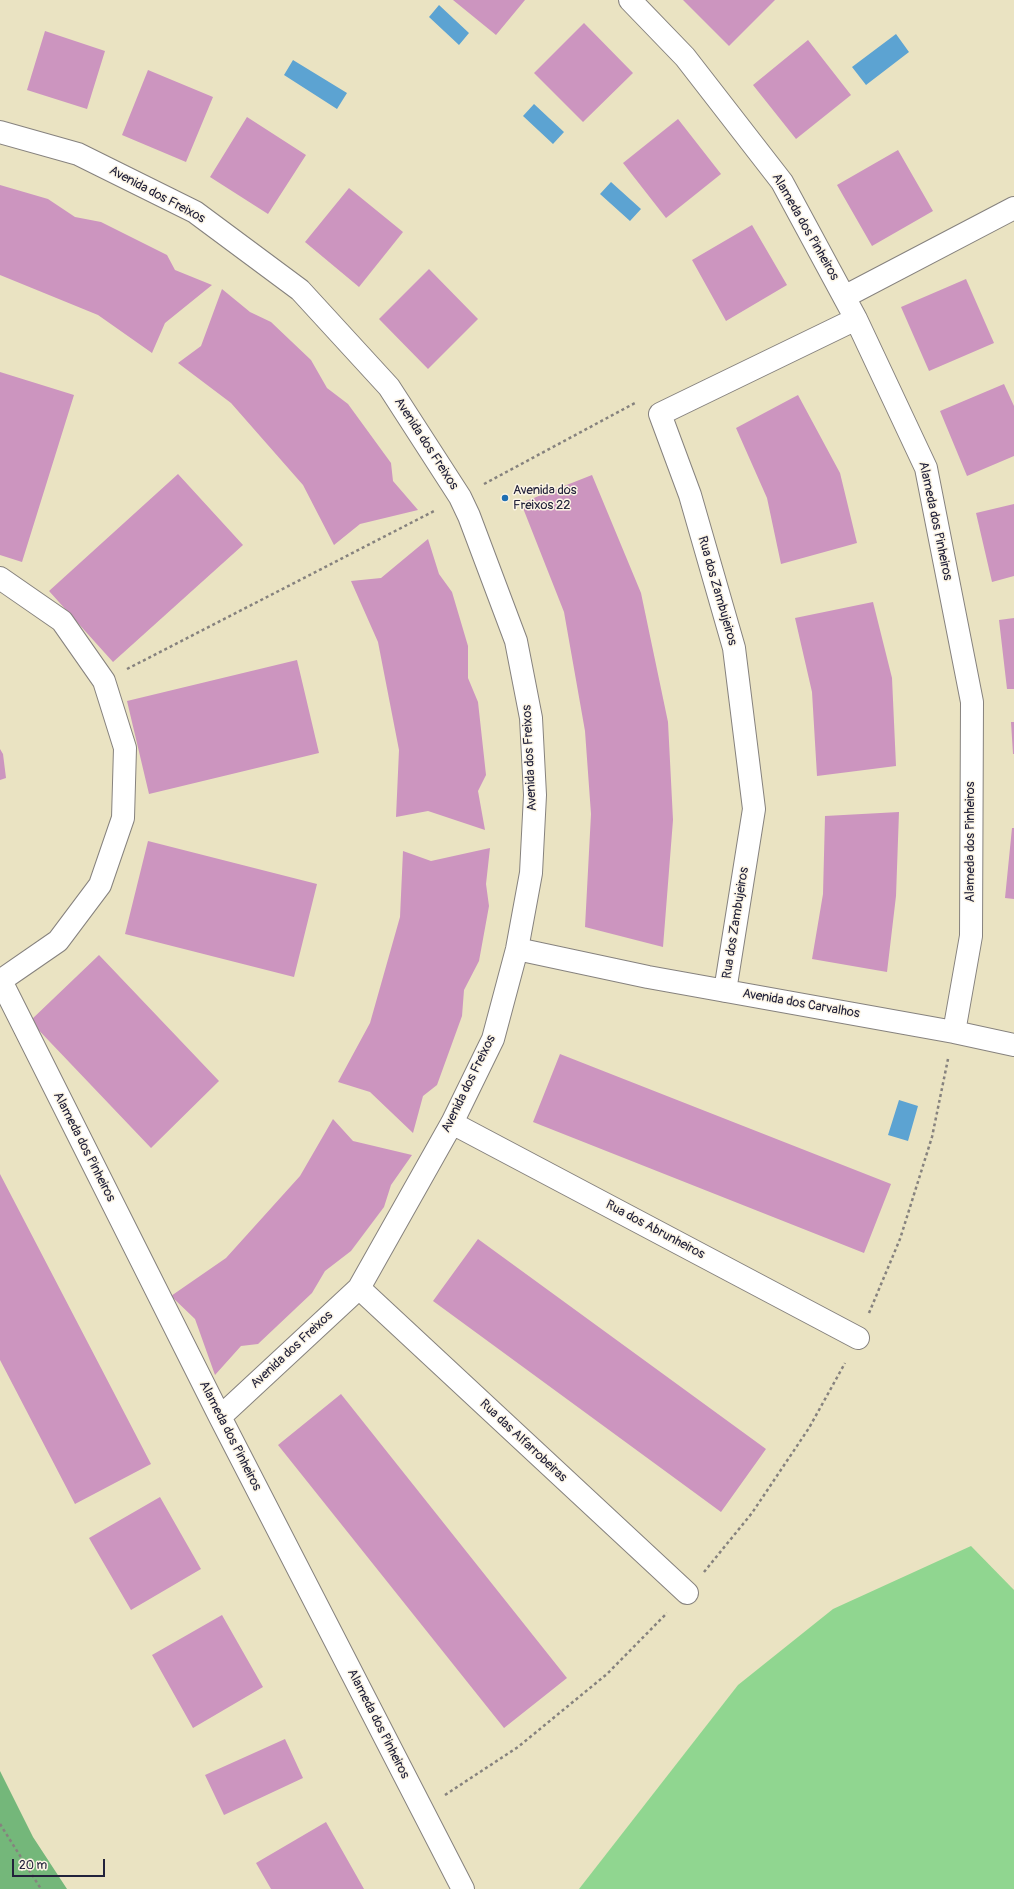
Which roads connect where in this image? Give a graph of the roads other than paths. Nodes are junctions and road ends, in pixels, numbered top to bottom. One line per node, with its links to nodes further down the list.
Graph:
1 (630, 0): 4 (street, Alameda dos Pinheiros)
2 (0, 132): 7 (street, Avenida dos Freixos)
3 (1014, 208): 4 (street)
4 (844, 297): 5 (street, Alameda dos Pinheiros)
5 (856, 319): 9 (street, Rua dos Zambujeiros); 10 (street, Alameda dos Pinheiros)
6 (0, 578): 8 (street)
7 (517, 949): 9 (street, Avenida dos Carvalhos); 12 (street, Avenida dos Freixos)
8 (0, 981): 15 (street, Alameda dos Pinheiros)
9 (725, 991): 10 (street, Avenida dos Carvalhos)
10 (954, 1032): 11 (street, Avenida dos Carvalhos)
11 (1014, 1045)
12 (452, 1122): 13 (street, Avenida dos Freixos); 14 (street, Rua dos Abrunheiros)
13 (359, 1288): 15 (street, Avenida dos Freixos); 16 (street, Rua das Alfarrobeiras)
14 (858, 1338)
15 (220, 1417): 17 (street, Alameda dos Pinheiros)
16 (687, 1593)
17 (463, 1889)

